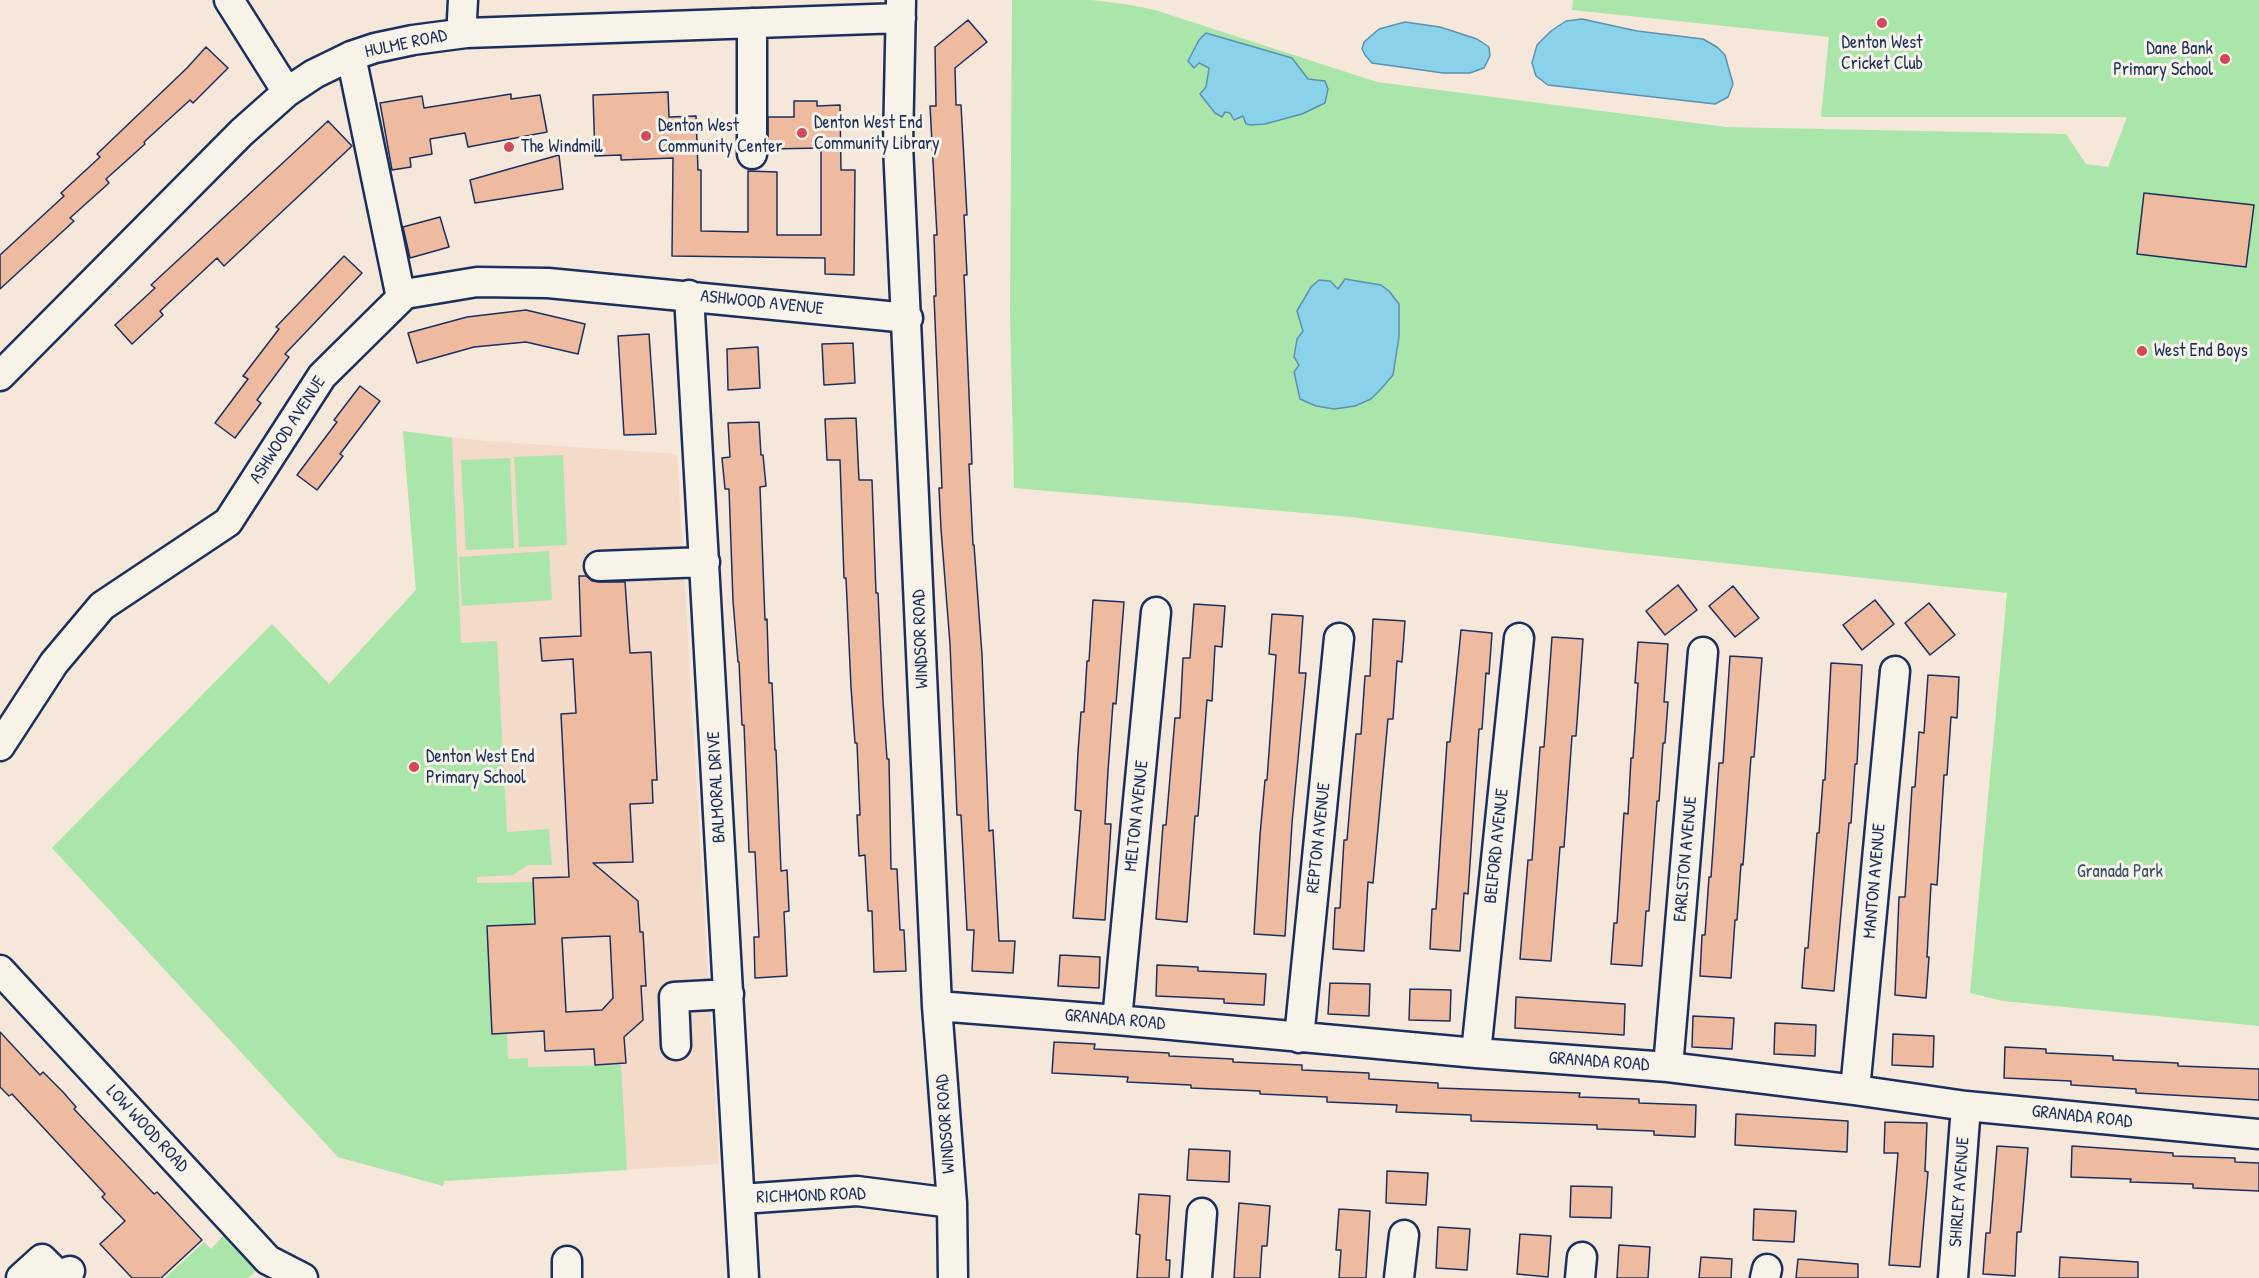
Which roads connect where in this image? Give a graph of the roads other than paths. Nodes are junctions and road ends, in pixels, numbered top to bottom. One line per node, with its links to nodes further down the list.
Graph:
1 (229, 0): 8 (street)
2 (463, 0): 6 (street)
3 (901, 9): 5 (street, HULME ROAD); 12 (street, WINDSOR ROAD)
4 (676, 13): 5 (street, HULME ROAD); 6 (street, HULME ROAD)
5 (752, 23): 9 (street)
6 (466, 33): 7 (street, HULME ROAD)
7 (351, 56): 8 (street, HULME ROAD); 11 (street)
8 (287, 92): 13 (street, HULME ROAD)
9 (752, 154)
10 (689, 295): 11 (street, ASHWOOD AVENUE); 12 (street, ASHWOOD AVENUE); 14 (street, BALMORAL DRIVE)
11 (401, 298): 21 (street, ASHWOOD AVENUE)
12 (908, 318): 24 (street, WINDSOR ROAD)
13 (0, 376)
14 (705, 562): 15 (street); 23 (street, BALMORAL DRIVE)
15 (599, 566)
16 (1156, 612): 25 (street, MELTON AVENUE)
17 (1339, 638): 26 (street, REPTON AVENUE)
18 (1519, 638): 28 (street, BELFORD AVENUE)
19 (1703, 652): 29 (street, EARLSTON AVENUE)
20 (1895, 671): 30 (street, MANTON AVENUE)
21 (0, 746)
22 (0, 970): 39 (street, LOW WOOD ROAD)
23 (729, 994): 27 (street); 33 (street, BALMORAL DRIVE)
24 (937, 1006): 25 (street, GRANADA ROAD); 34 (street, WINDSOR ROAD)
25 (1117, 1020): 26 (street, GRANADA ROAD)
26 (1299, 1038): 28 (street, GRANADA ROAD)
27 (676, 1045)
28 (1476, 1053): 29 (street, GRANADA ROAD)
29 (1668, 1067): 30 (street, GRANADA ROAD)
30 (1855, 1090): 31 (street, GRANADA ROAD)
31 (1966, 1106): 32 (street, GRANADA ROAD); 44 (street, SHIRLEY AVENUE)
32 (2259, 1134)
33 (741, 1199): 34 (street, RICHMOND ROAD); 40 (street, BALMORAL DRIVE)
34 (952, 1203): 41 (street, WINDSOR ROAD)
35 (1202, 1213): 42 (street)
36 (1404, 1235): 43 (street)
37 (70, 1271): 38 (street)
38 (21, 1278)
39 (303, 1278)
40 (744, 1278)
41 (953, 1278)
42 (1197, 1278)
43 (1400, 1278)
44 (1953, 1278)

